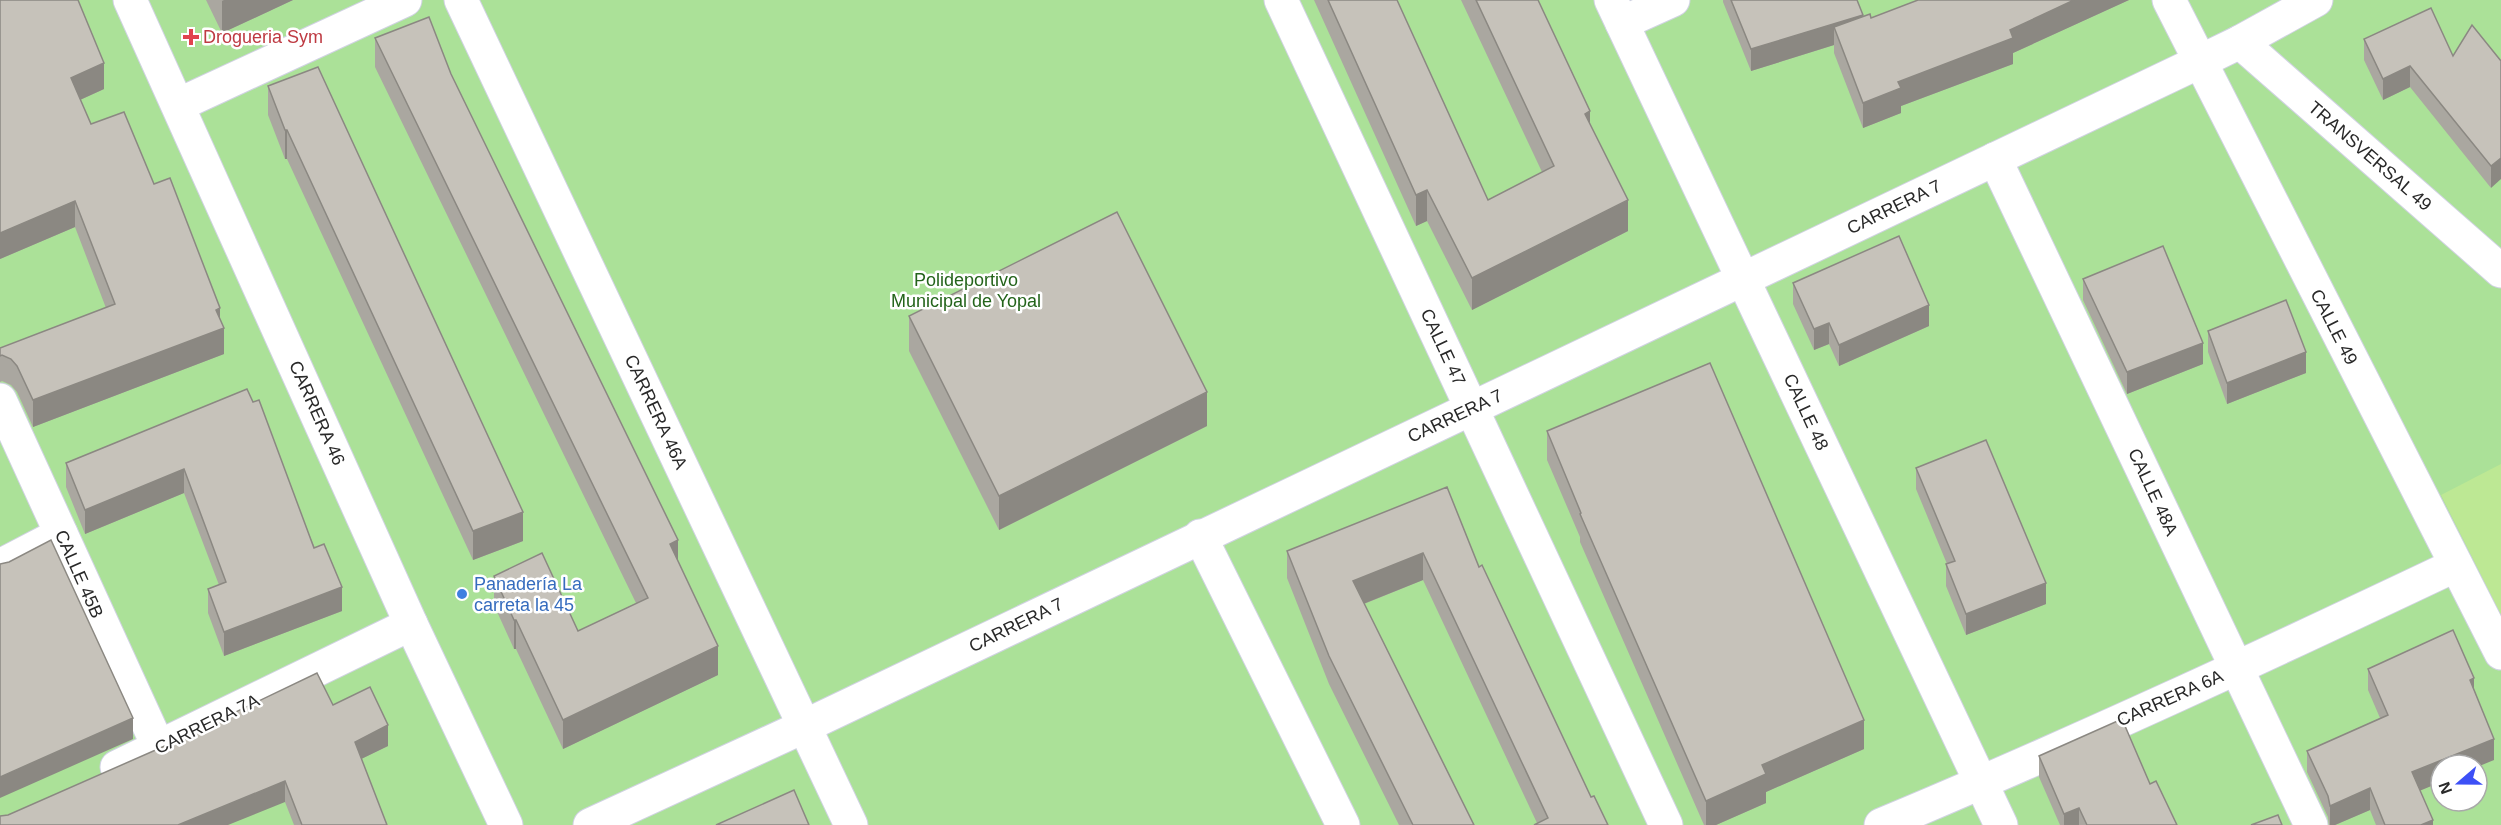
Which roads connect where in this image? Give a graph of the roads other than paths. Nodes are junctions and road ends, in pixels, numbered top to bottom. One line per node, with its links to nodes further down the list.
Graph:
1 (130, 0): 11 (street, CARRERA 46)
2 (405, 0): 11 (street)
3 (461, 0): 24 (street, CARRERA 46A)
4 (1281, 0): 16 (street, CALLE 47)
5 (1673, 0): 8 (street)
6 (2169, 0): 10 (street, CALLE 49)
7 (2316, 0): 9 (street, CARRERA 7)
8 (1617, 11): 14 (street, CALLE 48)
9 (2240, 42): 10 (street, CARRERA 7); 13 (street, TRANSVERSAL 49)
10 (2199, 62): 12 (street, CARRERA 7); 20 (street, CALLE 49)
11 (178, 105): 21 (street, CARRERA 46)
12 (1995, 159): 14 (street, CARRERA 7); 23 (street, CALLE 48A)
13 (2501, 271)
14 (1743, 279): 16 (street, CARRERA 7); 27 (street, CALLE 48)
15 (0, 400): 17 (street, CALLE 45B)
16 (1472, 408): 18 (street, CARRERA 7); 32 (street, CALLE 47)
17 (61, 534): 19 (street); 25 (street, CALLE 45B)
18 (1200, 536): 24 (street, CARRERA 7); 31 (street)
19 (0, 566)
20 (2456, 566): 22 (street, CALLE 49); 23 (street, CARRERA 6A)
21 (411, 624): 25 (street, CARRERA 7A); 28 (street, CARRERA 46)
22 (2501, 654)
23 (2236, 669): 27 (street, CARRERA 6A); 35 (street, CALLE 48A)
24 (805, 726): 29 (street, CARRERA 7); 30 (street, CARRERA 46A)
25 (159, 748): 26 (street, CARRERA 7A)
26 (85, 781)
27 (1981, 783): 33 (street, CARRERA 6A); 34 (street, CALLE 48)
28 (506, 825)
29 (590, 825)
30 (851, 825)
31 (1343, 825)
32 (1666, 825)
33 (1881, 825)
34 (2001, 825)
35 (2311, 825)

